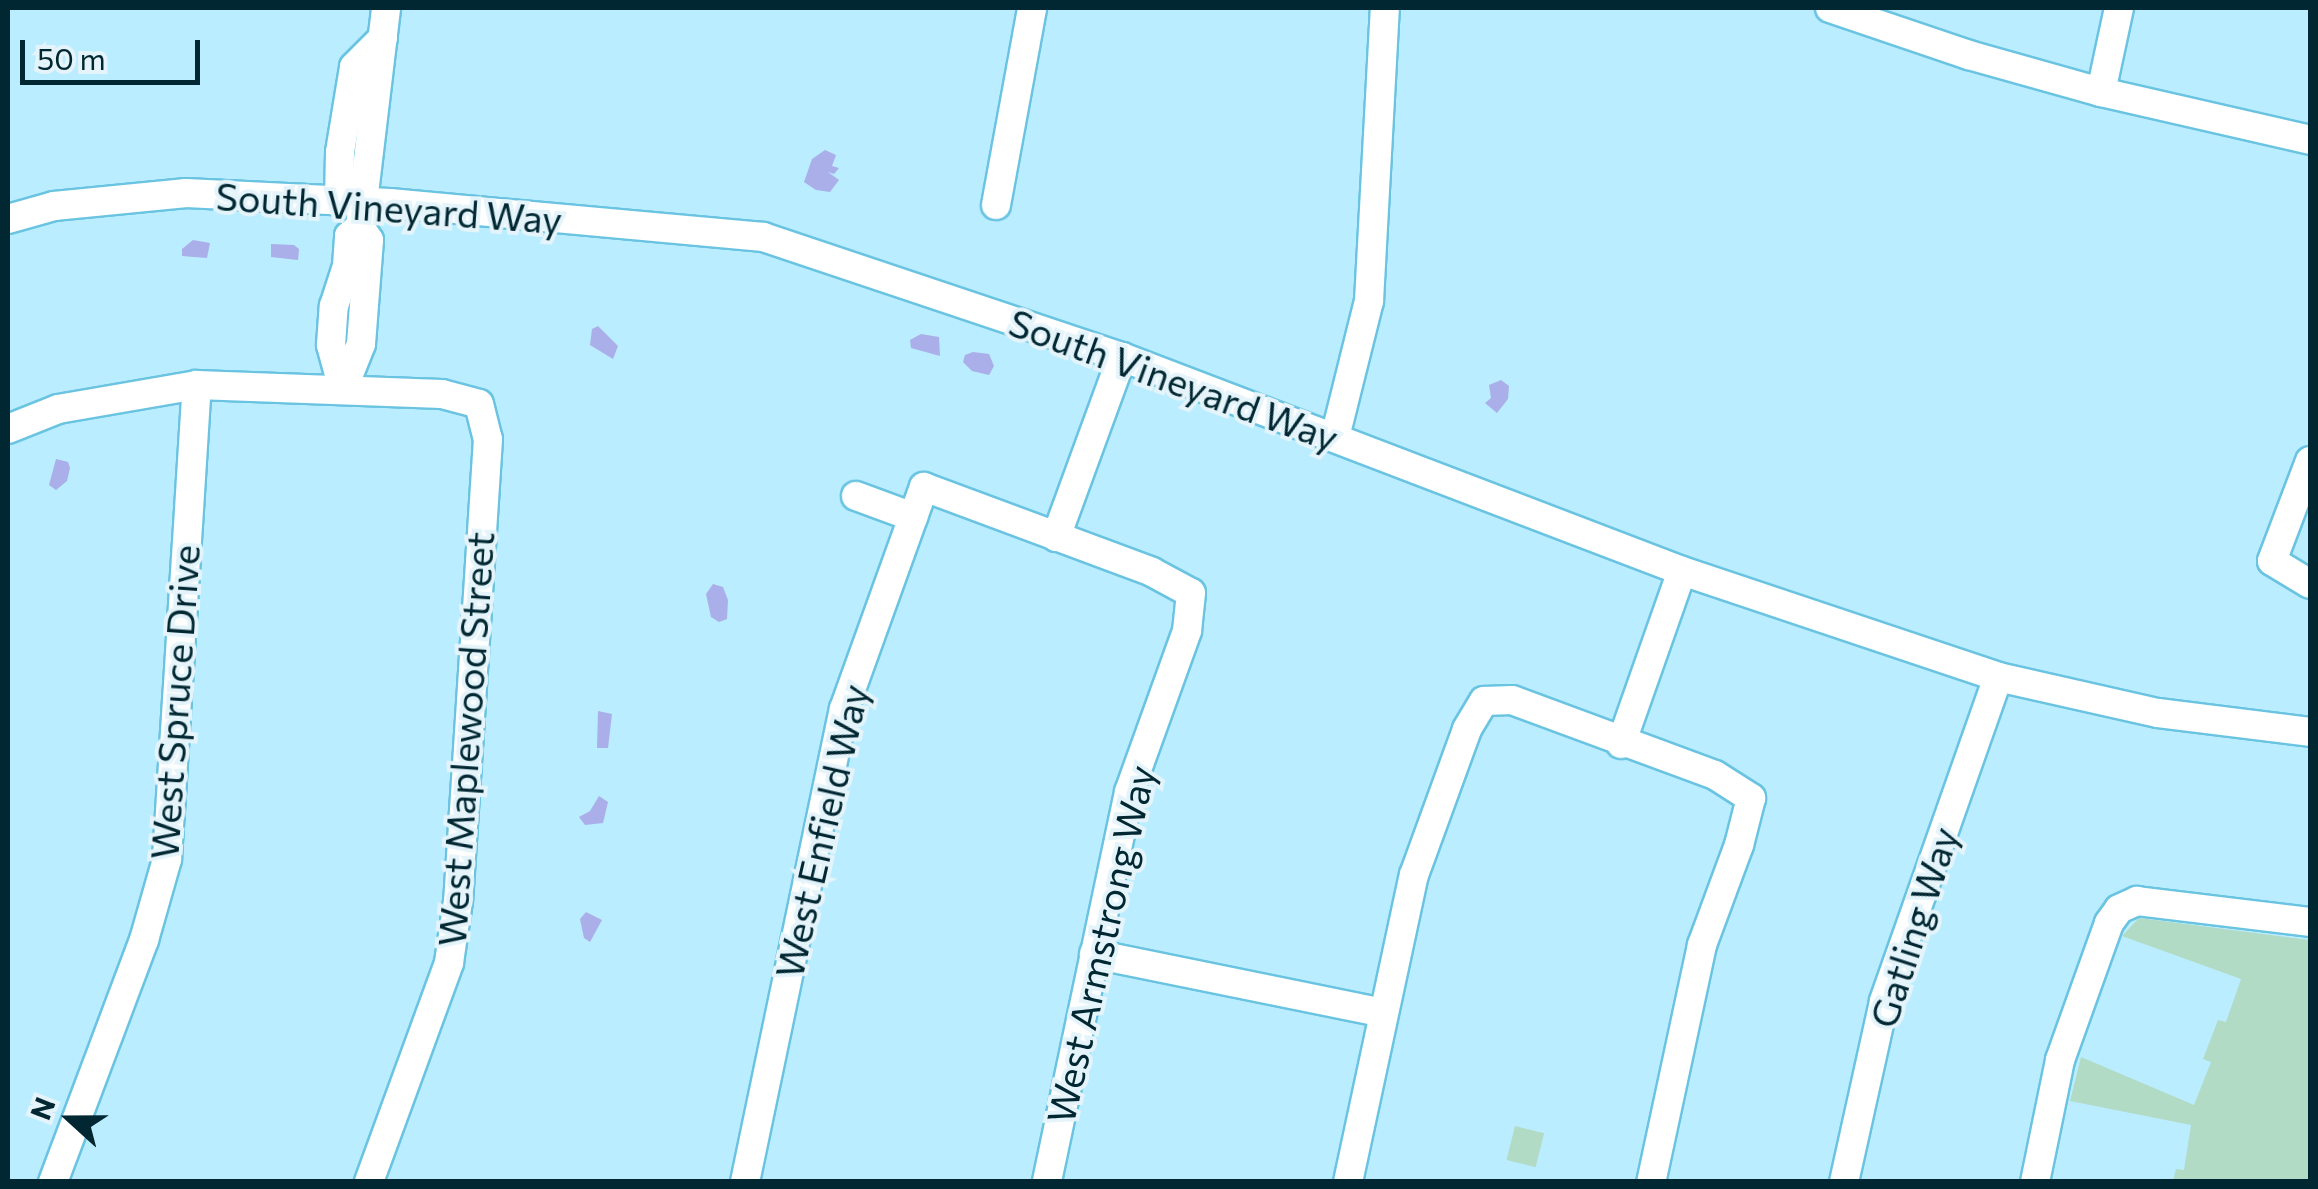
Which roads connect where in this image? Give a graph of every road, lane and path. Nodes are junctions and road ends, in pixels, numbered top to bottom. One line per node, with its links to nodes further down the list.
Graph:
1 (386, 8): 9 (street)
2 (1032, 8): 8 (street)
3 (1385, 8): 15 (street)
4 (1830, 8): 6 (street)
5 (2119, 8): 6 (street)
6 (2101, 92): 7 (street)
7 (2310, 140)
8 (996, 205)
9 (354, 209): 10 (street, South Vineyard Way); 11 (street, South Vineyard Way); 13 (street)
10 (8, 219)
11 (1122, 358): 15 (street, South Vineyard Way); 19 (street)
12 (196, 384): 13 (street); 14 (street); 28 (street, West Spruce Drive)
13 (343, 389): 29 (street, West Maplewood Street)
14 (8, 429)
15 (1335, 437): 20 (street, South Vineyard Way)
16 (2310, 461): 21 (street)
17 (856, 496): 18 (street)
18 (913, 517): 19 (street, West Enfield Way); 30 (street, West Enfield Way)
19 (1056, 537): 26 (street, West Armstrong Way)
20 (1682, 571): 22 (street, South Vineyard Way); 24 (street)
21 (2310, 584)
22 (1998, 678): 23 (street, South Vineyard Way); 34 (street, Gatling Way)
23 (2310, 732)
24 (1621, 744): 27 (street); 33 (street)
25 (2310, 922): 35 (street)
26 (1094, 954): 27 (street); 31 (street, West Armstrong Way)
27 (1382, 1013): 32 (street)
28 (53, 1182)
29 (370, 1182)
30 (745, 1182)
31 (1047, 1182)
32 (1348, 1182)
33 (1651, 1182)
34 (1844, 1182)
35 (2036, 1182)

